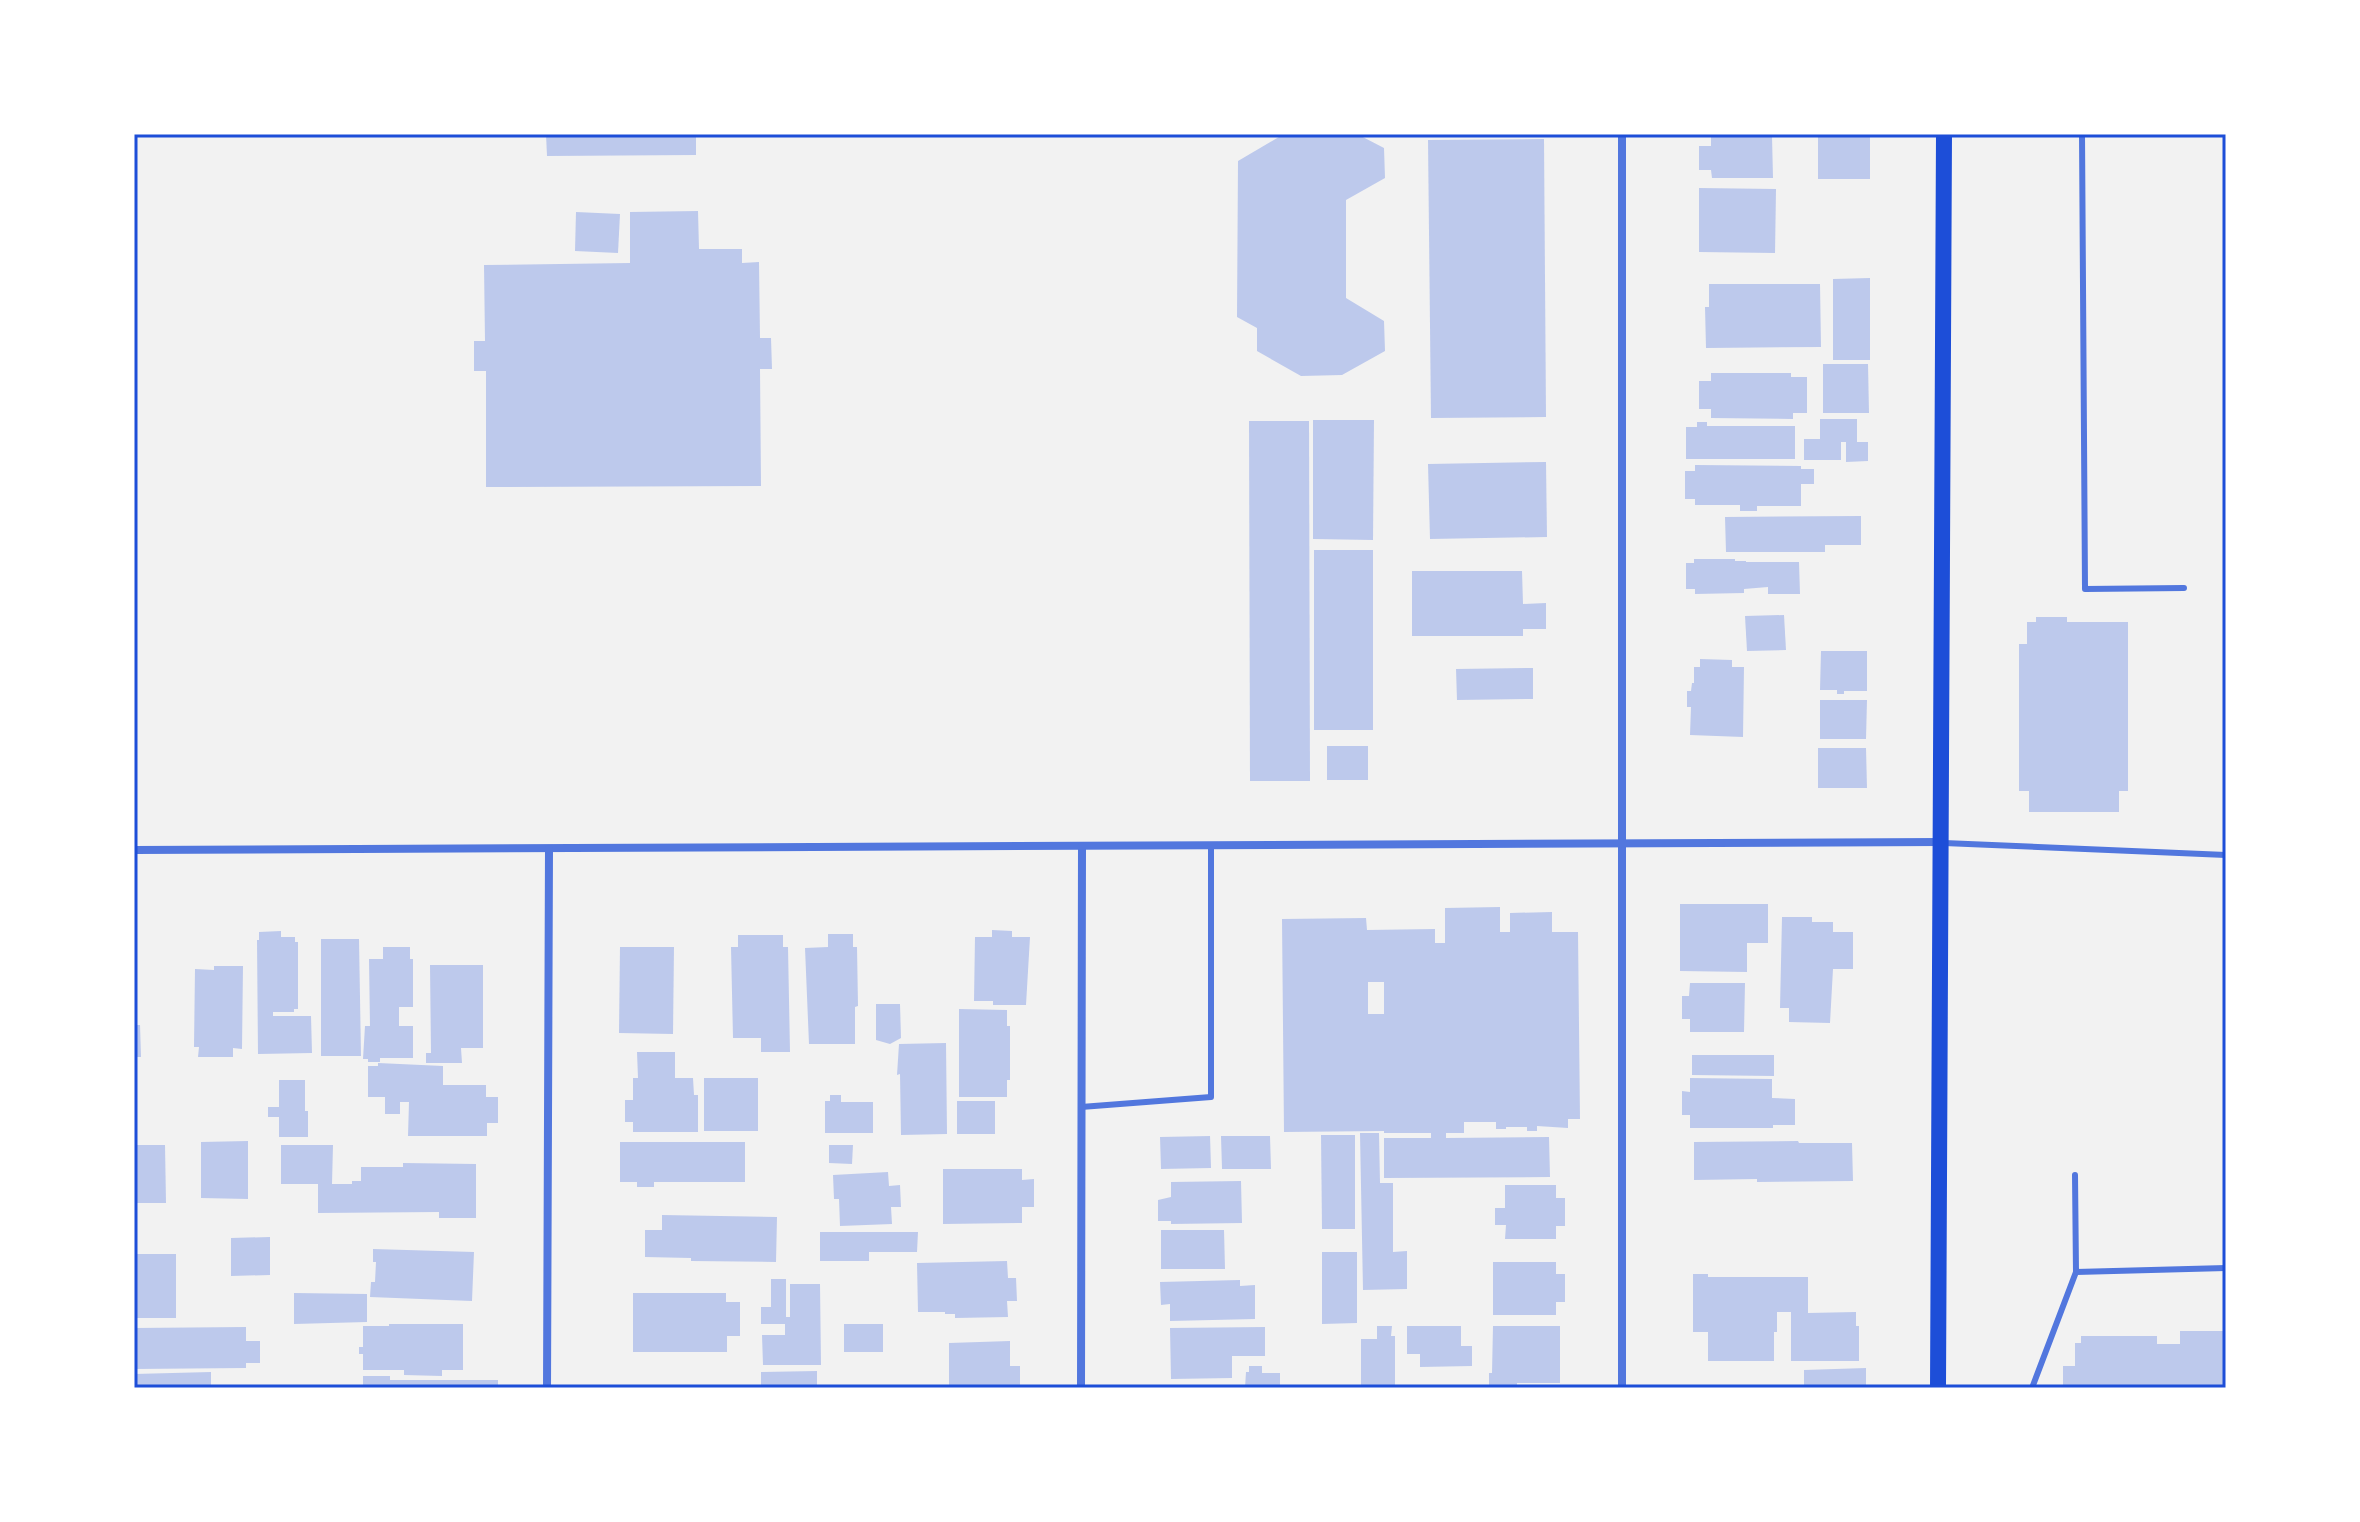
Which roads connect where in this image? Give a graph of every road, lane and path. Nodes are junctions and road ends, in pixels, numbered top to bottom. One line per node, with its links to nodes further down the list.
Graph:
1 (1622, 134): 6 (street)
2 (1944, 134): 5 (main road)
3 (2082, 134): 4 (lane)
4 (2184, 588)
5 (1940, 842): 6 (street); 11 (lane); 19 (main road)
6 (1622, 844): 7 (street); 18 (street)
7 (1211, 845): 8 (street); 12 (lane)
8 (1082, 846): 9 (street); 12 (street)
9 (549, 849): 10 (street); 16 (street)
10 (134, 850)
11 (2226, 855)
12 (1081, 1107): 17 (street)
13 (2075, 1175): 15 (lane)
14 (2226, 1268): 15 (lane)
15 (2076, 1272): 20 (lane)
16 (547, 1388)
17 (1081, 1388)
18 (1622, 1388)
19 (1938, 1388)
20 (2032, 1388)

